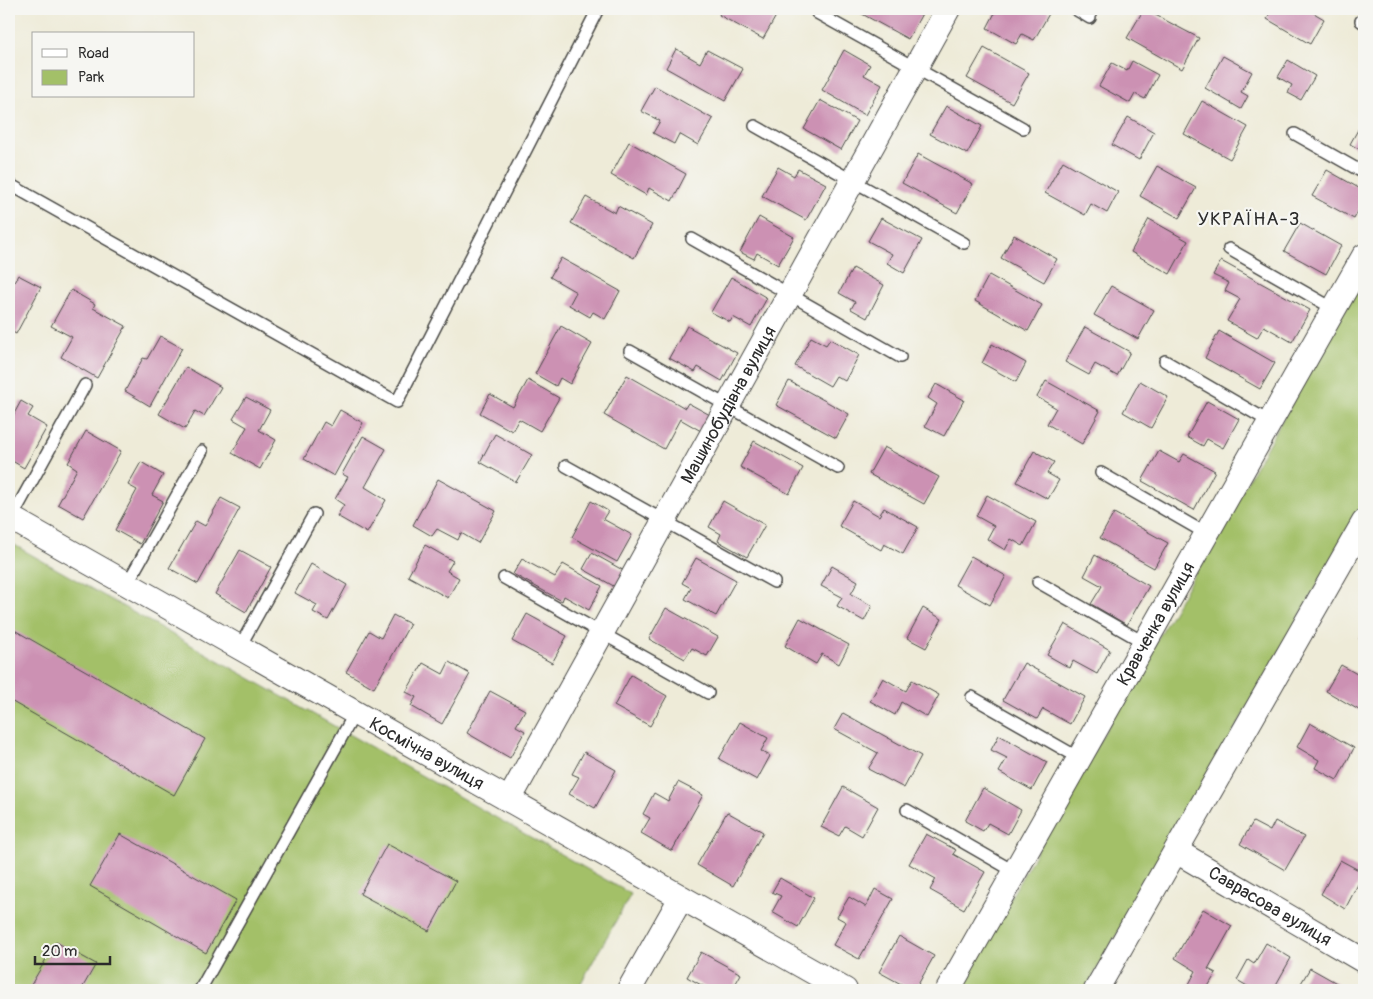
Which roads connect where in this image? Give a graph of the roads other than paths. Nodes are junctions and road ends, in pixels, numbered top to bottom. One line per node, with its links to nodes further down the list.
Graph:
1 (598, 9): 12 (lane)
2 (948, 9): 6 (street, Машинобудівна вулиця)
3 (1075, 9): 5 (lane)
4 (817, 13): 6 (lane)
5 (1090, 18)
6 (915, 68): 8 (lane); 11 (street, Машинобудівна вулиця)
7 (755, 126): 11 (lane)
8 (1023, 128)
9 (1296, 134): 10 (lane)
10 (1364, 174)
11 (853, 181): 14 (lane); 17 (street, Машинобудівна вулиця)
12 (9, 184)
13 (692, 239): 17 (lane)
14 (964, 243)
15 (1229, 249): 18 (lane)
16 (1364, 256): 18 (street, Кравченка вулиця)
17 (790, 295): 20 (lane); 23 (street, Машинобудівна вулиця)
18 (1334, 309): 24 (street, Кравченка вулиця)
19 (630, 350): 23 (lane)
20 (900, 357)
21 (1165, 361): 24 (lane)
22 (85, 385): 30 (lane)
23 (728, 406): 27 (lane); 31 (street, Машинобудівна вулиця)
24 (1270, 422): 33 (street, Кравченка вулиця)
25 (202, 451): 37 (lane)
26 (566, 466): 31 (lane)
27 (838, 468)
28 (1101, 473): 33 (lane)
29 (314, 514): 40 (lane)
30 (10, 518): 37 (street, Космічна вулиця)
31 (664, 521): 35 (lane); 38 (street, Машинобудівна вулиця)
32 (1364, 522): 47 (street)
33 (1207, 534): 39 (street, Кравченка вулиця)
34 (504, 578): 38 (lane)
35 (774, 582)
36 (1038, 582): 39 (lane)
37 (127, 584): 40 (street, Космічна вулиця)
38 (602, 633): 41 (lane); 45 (street, Машинобудівна вулиця)
39 (1144, 644): 44 (street, Кравченка вулиця)
40 (239, 648): 43 (street, Космічна вулиця)
41 (708, 693)
42 (972, 696): 44 (lane)
43 (355, 713): 45 (street, Космічна вулиця); 51 (lane)
44 (1079, 758): 48 (street, Кравченка вулиця)
45 (509, 800): 49 (street, Космічна вулиця)
46 (907, 810): 48 (lane)
47 (1176, 851): 50 (street, Саврасова вулиця); 55 (street)
48 (1015, 872): 54 (street, Кравченка вулиця)
49 (681, 898): 52 (street); 53 (street, Космічна вулиця)
50 (1364, 961)
51 (200, 990)
52 (629, 990)
53 (845, 990)
54 (948, 990)
55 (1096, 990)

